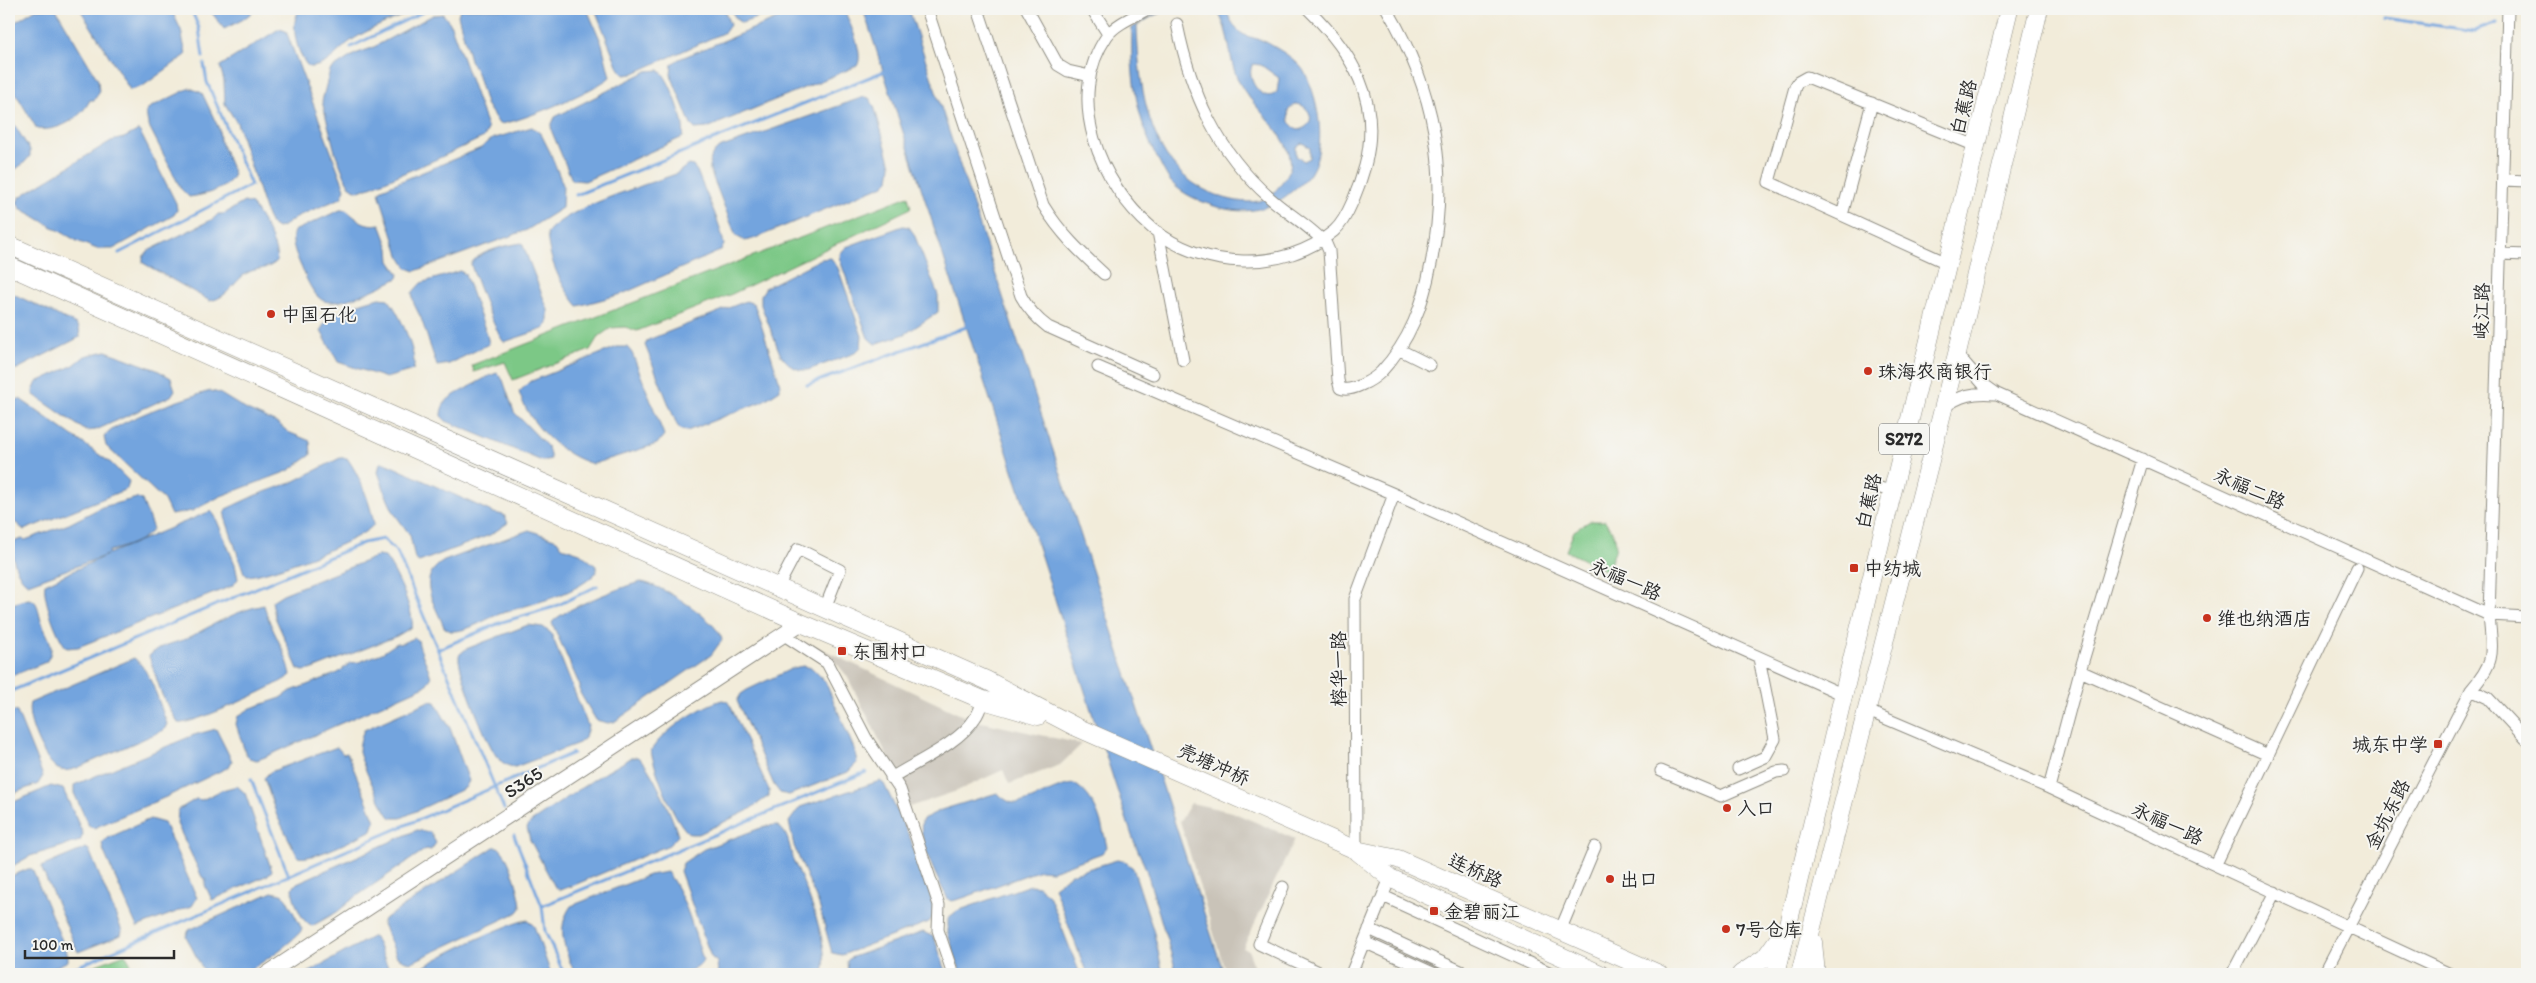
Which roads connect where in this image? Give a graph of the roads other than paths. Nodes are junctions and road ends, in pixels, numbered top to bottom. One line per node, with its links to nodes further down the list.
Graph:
1 (927, 9): 36 (street)
2 (978, 9): 28 (street)
3 (1027, 9): 14 (street)
4 (1092, 9): 12 (street)
5 (1148, 9): 12 (street)
6 (1308, 9): 22 (street)
7 (1387, 9): 30 (street)
8 (2010, 9): 13 (main road, 白蕉路 / S272)
9 (2039, 9): 15 (main road, S272)
10 (2508, 9): 18 (street, 岐江路)
11 (1177, 24): 22 (street)
12 (1108, 34): 14 (street)
13 (1994, 73): 15 (main road); 17 (main road, 白蕉路 / S272)
14 (1090, 76): 21 (street)
15 (2022, 81): 31 (main road, S272)
16 (1872, 103): 17 (street); 20 (street); 20 (street)
17 (1976, 146): 26 (main road, 白蕉路 / S272)
18 (2503, 180): 19 (street); 24 (street, 岐江路)
19 (2527, 181)
20 (1842, 215): 26 (street)
21 (1158, 232): 22 (street); 33 (street)
22 (1322, 239): 30 (street)
23 (9, 245): 29 (main road)
24 (2500, 254): 25 (street); 46 (street, 岐江路)
25 (2527, 255)
26 (1947, 263): 41 (main road, 白蕉路 / S272)
27 (9, 266): 32 (main road)
28 (1104, 274)
29 (227, 342): 32 (main road); 44 (main road)
30 (1400, 350): 34 (street)
31 (1957, 354): 37 (street, 永福二路); 38 (main road, S272)
32 (219, 360): 48 (main road)
33 (1184, 360)
34 (1430, 365)
35 (1098, 368): 42 (street, 永福一路)
36 (1153, 374)
37 (1997, 394): 38 (street, 永福二路); 39 (street, 永福二路)
38 (1944, 408): 55 (main road, S272)
39 (2143, 459): 46 (street, 永福二路); 51 (street)
40 (1872, 486): 41 (street)
41 (1892, 491): 53 (main road, 白蕉路 / S272)
42 (1394, 494): 50 (street, 永福一路); 66 (street, 榕华一路)
43 (2357, 568): 58 (street)
44 (778, 587): 45 (main road); 45 (street)
45 (818, 605): 48 (main road); 56 (main road)
46 (2489, 615): 47 (street); 52 (street, 金坑东路)
47 (2527, 617)
48 (801, 623): 49 (street, S365); 54 (main road)
49 (784, 635): 62 (street); 81 (street, S365)
50 (1759, 658): 53 (street, 永福一路); 59 (street)
51 (2080, 671): 58 (street); 63 (street)
52 (2471, 690): 57 (street); 76 (street, 金坑东路)
53 (1844, 696): 68 (main road, 白蕉路 / S272)
54 (983, 700): 56 (main road); 62 (street)
55 (1868, 711): 63 (street, 永福一路); 69 (main road, S272)
56 (1074, 726): 64 (main road, 壳塘冲桥)
57 (2527, 740)
58 (2268, 755): 67 (street)
59 (1738, 769)
60 (1661, 771): 61 (street)
61 (1784, 771)
62 (891, 778): 82 (street)
63 (2049, 788): 67 (street, 永福一路)
64 (1336, 842): 66 (main road, 连桥路)
65 (1595, 847): 78 (street)
66 (1356, 850): 70 (main road, 连桥路); 78 (main road, 连桥路)
67 (2216, 864): 72 (street, 永福一路)
68 (1802, 869): 69 (main road); 74 (main road, 白蕉路 / S272)
69 (1825, 877): 75 (main road, S272)
70 (1390, 878): 73 (street); 88 (main road, 连桥路)
71 (1283, 887): 83 (street)
72 (2275, 892): 76 (street, 永福一路); 93 (street)
73 (1382, 896): 77 (street); 87 (street)
74 (1790, 918): 89 (main road); 90 (main road, 白蕉路 / S272)
75 (1812, 920): 91 (main road, S272); 92 (main road)
76 (2349, 927): 94 (street, 金坑东路); 95 (street, 永福一路)
77 (1369, 929): 79 (street); 86 (street)
78 (1560, 931): 80 (main road, 连桥路)
79 (1364, 942): 84 (street); 85 (street)
80 (1653, 973)
81 (266, 974)
82 (954, 974)
83 (1324, 974)
84 (1351, 974)
85 (1435, 974)
86 (1467, 974)
87 (1553, 974)
88 (1600, 974)
89 (1741, 974)
90 (1776, 974)
91 (1800, 974)
92 (1816, 974)
93 (2232, 974)
94 (2324, 974)
95 (2450, 974)

